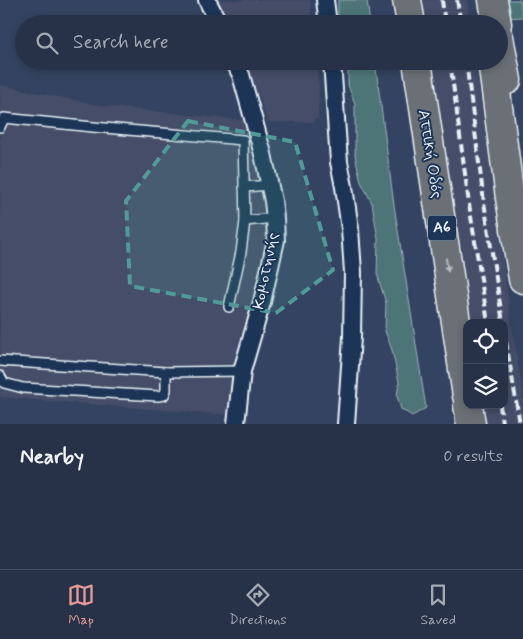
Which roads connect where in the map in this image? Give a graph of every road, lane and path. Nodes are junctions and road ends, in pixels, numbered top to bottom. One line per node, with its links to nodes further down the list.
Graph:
1 (207, 0): 6 (street)
2 (325, 0): 7 (street)
3 (407, 0): 8 (highway)
4 (484, 0): 9 (highway)
5 (493, 0): 10 (highway)
6 (214, 15)
7 (327, 15)
8 (410, 15)
9 (486, 15)
10 (496, 15)
11 (238, 70): 18 (street, Κομοτηνής)
12 (333, 70): 31 (street)
13 (417, 70): 25 (highway, Αττική Οδός / Α6, one-way to 25)
14 (493, 70): 22 (highway)
15 (505, 70): 17 (highway)
16 (0, 127): 19 (lane)
17 (523, 171)
18 (270, 184): 19 (lane); 20 (street, Κομοτηνής)
19 (244, 187): 21 (lane)
20 (275, 218): 21 (lane); 26 (street, Κομοτηνής)
21 (245, 221): 23 (lane)
22 (523, 279)
23 (230, 307)
24 (0, 361): 27 (lane)
25 (463, 370)
26 (242, 371): 27 (lane); 30 (street, Κομοτηνής)
27 (166, 372): 28 (lane)
28 (0, 376)
29 (469, 409): 32 (highway)
30 (236, 424)
31 (346, 424)
32 (471, 424)

